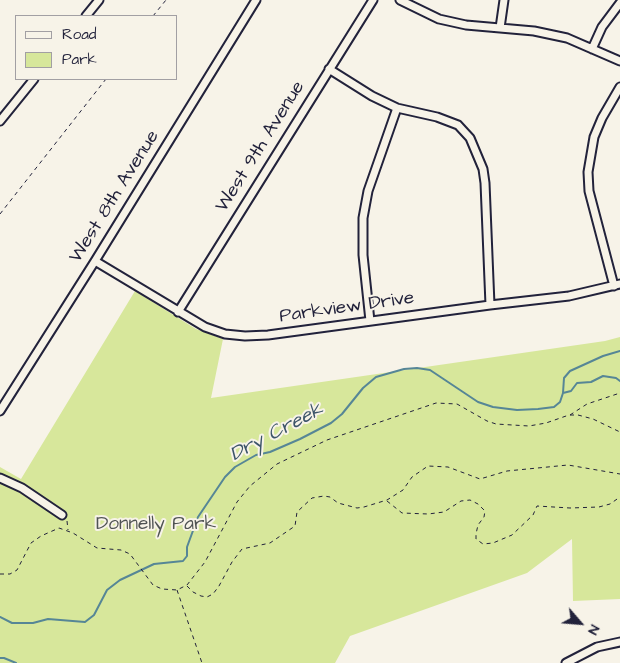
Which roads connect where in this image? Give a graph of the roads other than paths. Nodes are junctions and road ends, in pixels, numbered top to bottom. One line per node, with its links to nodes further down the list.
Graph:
1 (99, 0): 7 (street)
2 (256, 0): 16 (street, West 8th Avenue)
3 (373, 0): 11 (street, West 9th Avenue)
4 (400, 0): 8 (street)
5 (504, 0): 8 (street)
6 (620, 3): 9 (street)
7 (87, 15)
8 (500, 28): 9 (street)
9 (592, 49): 10 (street)
10 (620, 62)
11 (329, 69): 14 (street); 19 (street, West 9th Avenue)
12 (33, 80): 15 (street)
13 (620, 87): 17 (street)
14 (397, 108): 18 (street); 20 (street)
15 (0, 121)
16 (95, 261): 19 (street, Parkview Drive); 21 (street, West 8th Avenue)
17 (617, 285): 18 (street, Parkview Drive)
18 (490, 305): 20 (street, Parkview Drive)
19 (178, 312): 20 (street, Parkview Drive)
20 (370, 321)
21 (0, 410)
22 (0, 478): 23 (street)
23 (62, 515)
24 (620, 642): 25 (street)
25 (566, 663)

